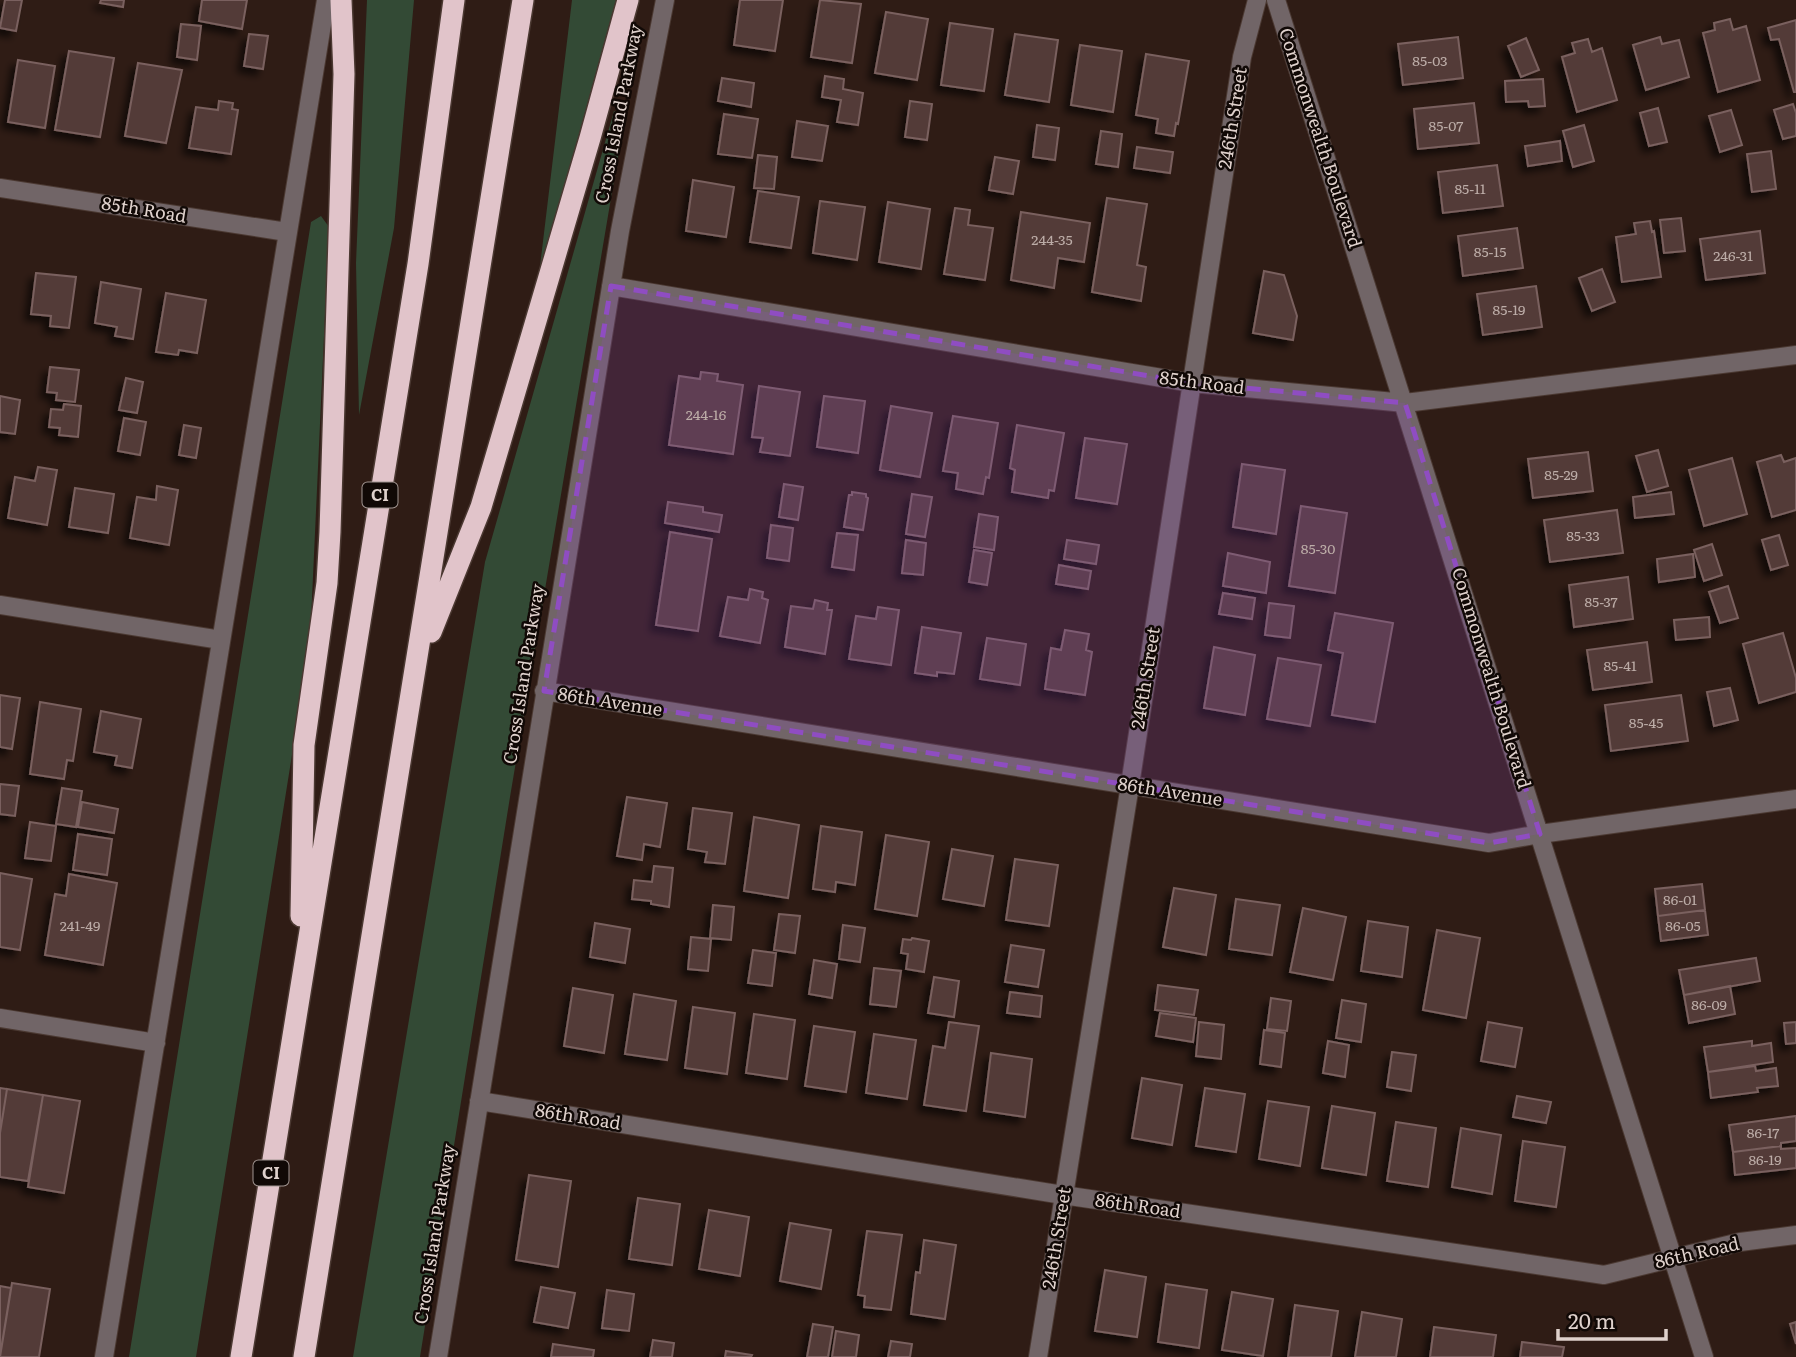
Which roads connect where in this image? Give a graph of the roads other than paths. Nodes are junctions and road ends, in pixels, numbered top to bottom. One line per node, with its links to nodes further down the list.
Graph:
1 (326, 0): 10 (street)
2 (341, 0): 22 (highway)
3 (454, 0): 22 (highway, CI)
4 (523, 0): 17 (highway)
5 (628, 0): 17 (highway)
6 (665, 0): 11 (street, Cross Island Parkway)
7 (1257, 0): 13 (street, 246th Street)
8 (1276, 0): 14 (street, Commonwealth Boulevard)
9 (0, 188): 10 (street, 85th Road)
10 (287, 232): 16 (street)
11 (611, 286): 13 (street, 85th Road); 18 (street, Cross Island Parkway)
12 (1796, 355): 14 (street, 85th Road)
13 (1192, 383): 14 (street, 85th Road); 19 (street, 246th Street)
14 (1405, 403): 21 (street, Commonwealth Boulevard)
15 (0, 605): 16 (street)
16 (221, 640): 24 (street)
17 (414, 677): 31 (highway)
18 (544, 691): 19 (street, 86th Avenue); 25 (street, Cross Island Parkway)
19 (1130, 785): 21 (street, 86th Avenue); 26 (street, 246th Street)
20 (1796, 799): 21 (street, 86th Avenue)
21 (1540, 834): 28 (street, Commonwealth Boulevard)
22 (300, 989): 30 (highway, CI)
23 (0, 1018): 24 (street)
24 (156, 1043): 29 (street)
25 (479, 1101): 26 (street, 86th Road); 32 (street, Cross Island Parkway)
26 (1063, 1195): 28 (street, 86th Road); 33 (street, 246th Street)
27 (1796, 1235): 28 (street, 86th Road)
28 (1674, 1258): 34 (street, Commonwealth Boulevard)
29 (104, 1357)
30 (241, 1357)
31 (304, 1357)
32 (438, 1357)
33 (1038, 1357)
34 (1704, 1357)

